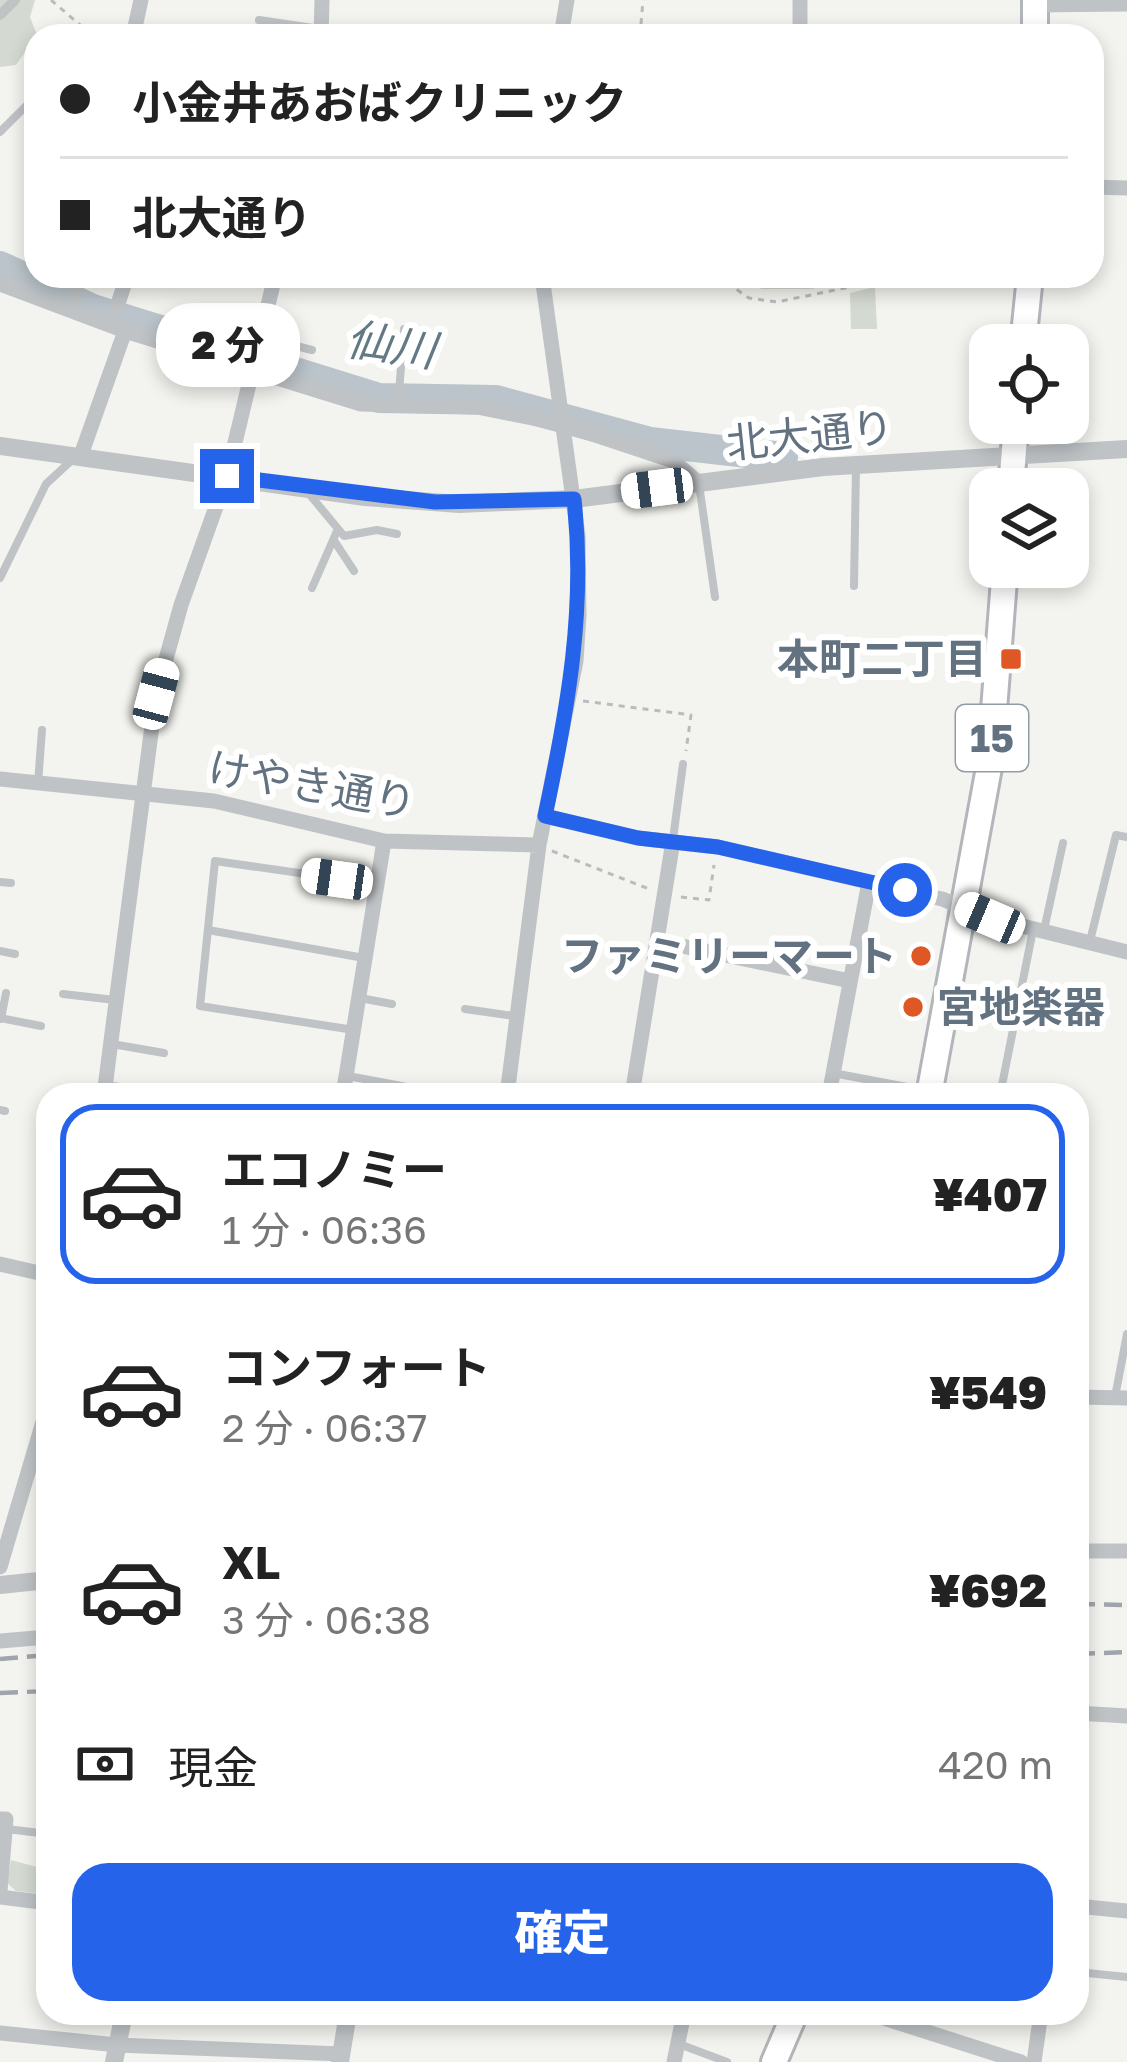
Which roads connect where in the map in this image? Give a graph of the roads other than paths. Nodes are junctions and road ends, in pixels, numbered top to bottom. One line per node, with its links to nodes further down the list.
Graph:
1 (15, 0): 4 (street)
2 (1035, 3): 3 (street)
3 (1127, 4)
4 (0, 15)
5 (259, 20): 6 (lane)
6 (280, 24)
7 (24, 108): 8 (lane)
8 (0, 132)
9 (0, 284): 15 (street)
10 (75, 288): 15 (street)
11 (124, 288): 16 (street)
12 (273, 288): 19 (street)
13 (544, 288): 23 (street)
14 (1029, 288): 17 (main road)
15 (73, 302): 16 (street)
16 (116, 322): 21 (street); 28 (street)
17 (1026, 324)
18 (404, 328): 22 (lane)
19 (265, 338): 20 (lane); 21 (street)
20 (311, 350)
21 (257, 365): 22 (street); 31 (street)
22 (398, 400): 23 (street)
23 (562, 424): 32 (street); 34 (street)
24 (1014, 444): 27 (main road)
25 (0, 446): 28 (street, 北大通り)
26 (1127, 449): 27 (street, 北大通り)
27 (1013, 454): 29 (street, 北大通り); 30 (main road)
28 (81, 455): 31 (street, 北大通り); 38 (lane)
29 (856, 464): 32 (street, 北大通り); 39 (lane)
30 (1012, 468)
31 (227, 476): 33 (street, 北大通り); 47 (street)
32 (698, 482): 34 (street, 北大通り); 42 (lane)
33 (305, 487): 34 (street, 北大通り); 36 (lane)
34 (574, 499): 48 (street)
35 (397, 534): 36 (lane)
36 (336, 535): 37 (lane); 40 (lane)
37 (354, 572)
38 (0, 578)
39 (854, 586)
40 (312, 588)
41 (1003, 588): 56 (main road, 15)
42 (715, 597)
43 (42, 730): 46 (lane)
44 (683, 764): 51 (lane)
45 (0, 779): 46 (street, けやき通り)
46 (38, 784): 47 (street, けやき通り)
47 (142, 794): 50 (street, けやき通り); 69 (street)
48 (545, 816): 51 (street); 53 (street)
49 (1127, 837): 60 (lane)
50 (384, 841): 53 (street, けやき通り); 55 (street)
51 (673, 841): 54 (street); 59 (street)
52 (1063, 843): 58 (lane)
53 (539, 845): 73 (street)
54 (868, 882): 56 (street); 65 (street)
55 (377, 885): 57 (lane); 64 (street)
56 (963, 906): 58 (street); 71 (main road, 15)
57 (208, 930): 64 (lane); 77 (lane)
58 (1038, 930): 60 (street); 75 (lane)
59 (658, 941): 65 (street); 86 (street)
60 (1090, 943): 62 (street)
61 (0, 952): 63 (lane)
62 (1127, 952)
63 (15, 954)
64 (365, 958): 68 (street)
65 (850, 981): 80 (street)
66 (6, 993): 74 (lane)
67 (63, 994): 69 (lane)
68 (359, 998): 70 (lane); 77 (street)
69 (116, 1000): 78 (street)
70 (392, 1004)
71 (945, 1007): 75 (lane); 89 (main road, 15)
72 (465, 1010): 73 (lane)
73 (516, 1017): 85 (street)
74 (0, 1018): 76 (lane)
75 (1015, 1020): 90 (lane)
76 (41, 1026)
77 (354, 1030): 81 (street)
78 (111, 1043): 79 (lane); 82 (street)
79 (164, 1053)
80 (833, 1073): 87 (street); 88 (lane)
81 (346, 1075): 83 (street); 84 (lane)
82 (106, 1083)
83 (345, 1083)
84 (388, 1083)
85 (508, 1083)
86 (634, 1083)
87 (831, 1083)
88 (879, 1083)
89 (932, 1083)
90 (1002, 1083)
91 (0, 1264): 92 (street)
92 (36, 1272)
93 (1127, 1334): 95 (lane)
94 (1089, 1396): 95 (street)
95 (1121, 1397)
96 (36, 1446): 99 (street)
97 (1089, 1551): 98 (street)
98 (1127, 1551)
99 (0, 1568)
100 (36, 1582): 101 (street)
101 (0, 1586)
102 (36, 1638): 103 (street)
103 (0, 1641)
104 (1089, 1714): 105 (street)
105 (1127, 1716)
106 (3, 1824): 107 (lane); 108 (street)
107 (36, 1831)
108 (0, 1894): 109 (street)
109 (36, 1901)
110 (1089, 1907): 111 (street)
111 (1127, 1910)
112 (1089, 1973): 113 (lane)
113 (1127, 1977)
114 (347, 2025): 123 (street)
115 (682, 2025): 120 (street)
116 (791, 2025): 126 (main road)
117 (901, 2025): 122 (street)
118 (1039, 2025): 128 (street)
119 (0, 2033): 121 (street)
120 (678, 2043): 124 (street); 125 (lane)
121 (116, 2054): 123 (street)
122 (985, 2056): 127 (street)
123 (341, 2058)
124 (674, 2062)
125 (727, 2062)
126 (774, 2062)
127 (1021, 2062)
128 (1034, 2062)

